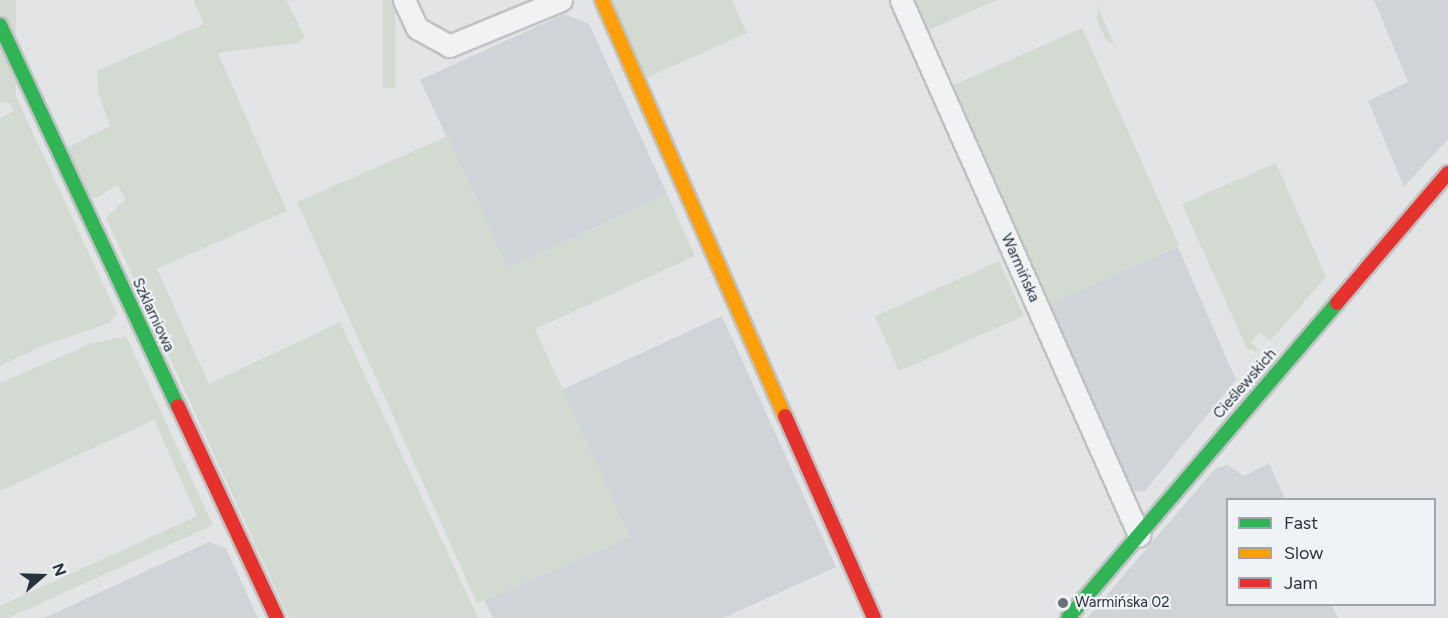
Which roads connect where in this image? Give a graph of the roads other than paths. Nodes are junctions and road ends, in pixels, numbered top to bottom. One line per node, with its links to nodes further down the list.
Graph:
1 (404, 0): 2 (street)
2 (561, 0)
3 (602, 0): 9 (street)
4 (901, 0): 7 (street, Warmińska)
5 (0, 25): 8 (street, Szklarniowa)
6 (1448, 173): 7 (street, Cieślewskich)
7 (1139, 535): 10 (street, Cieślewskich)
8 (277, 618)
9 (874, 618)
10 (1068, 618)

